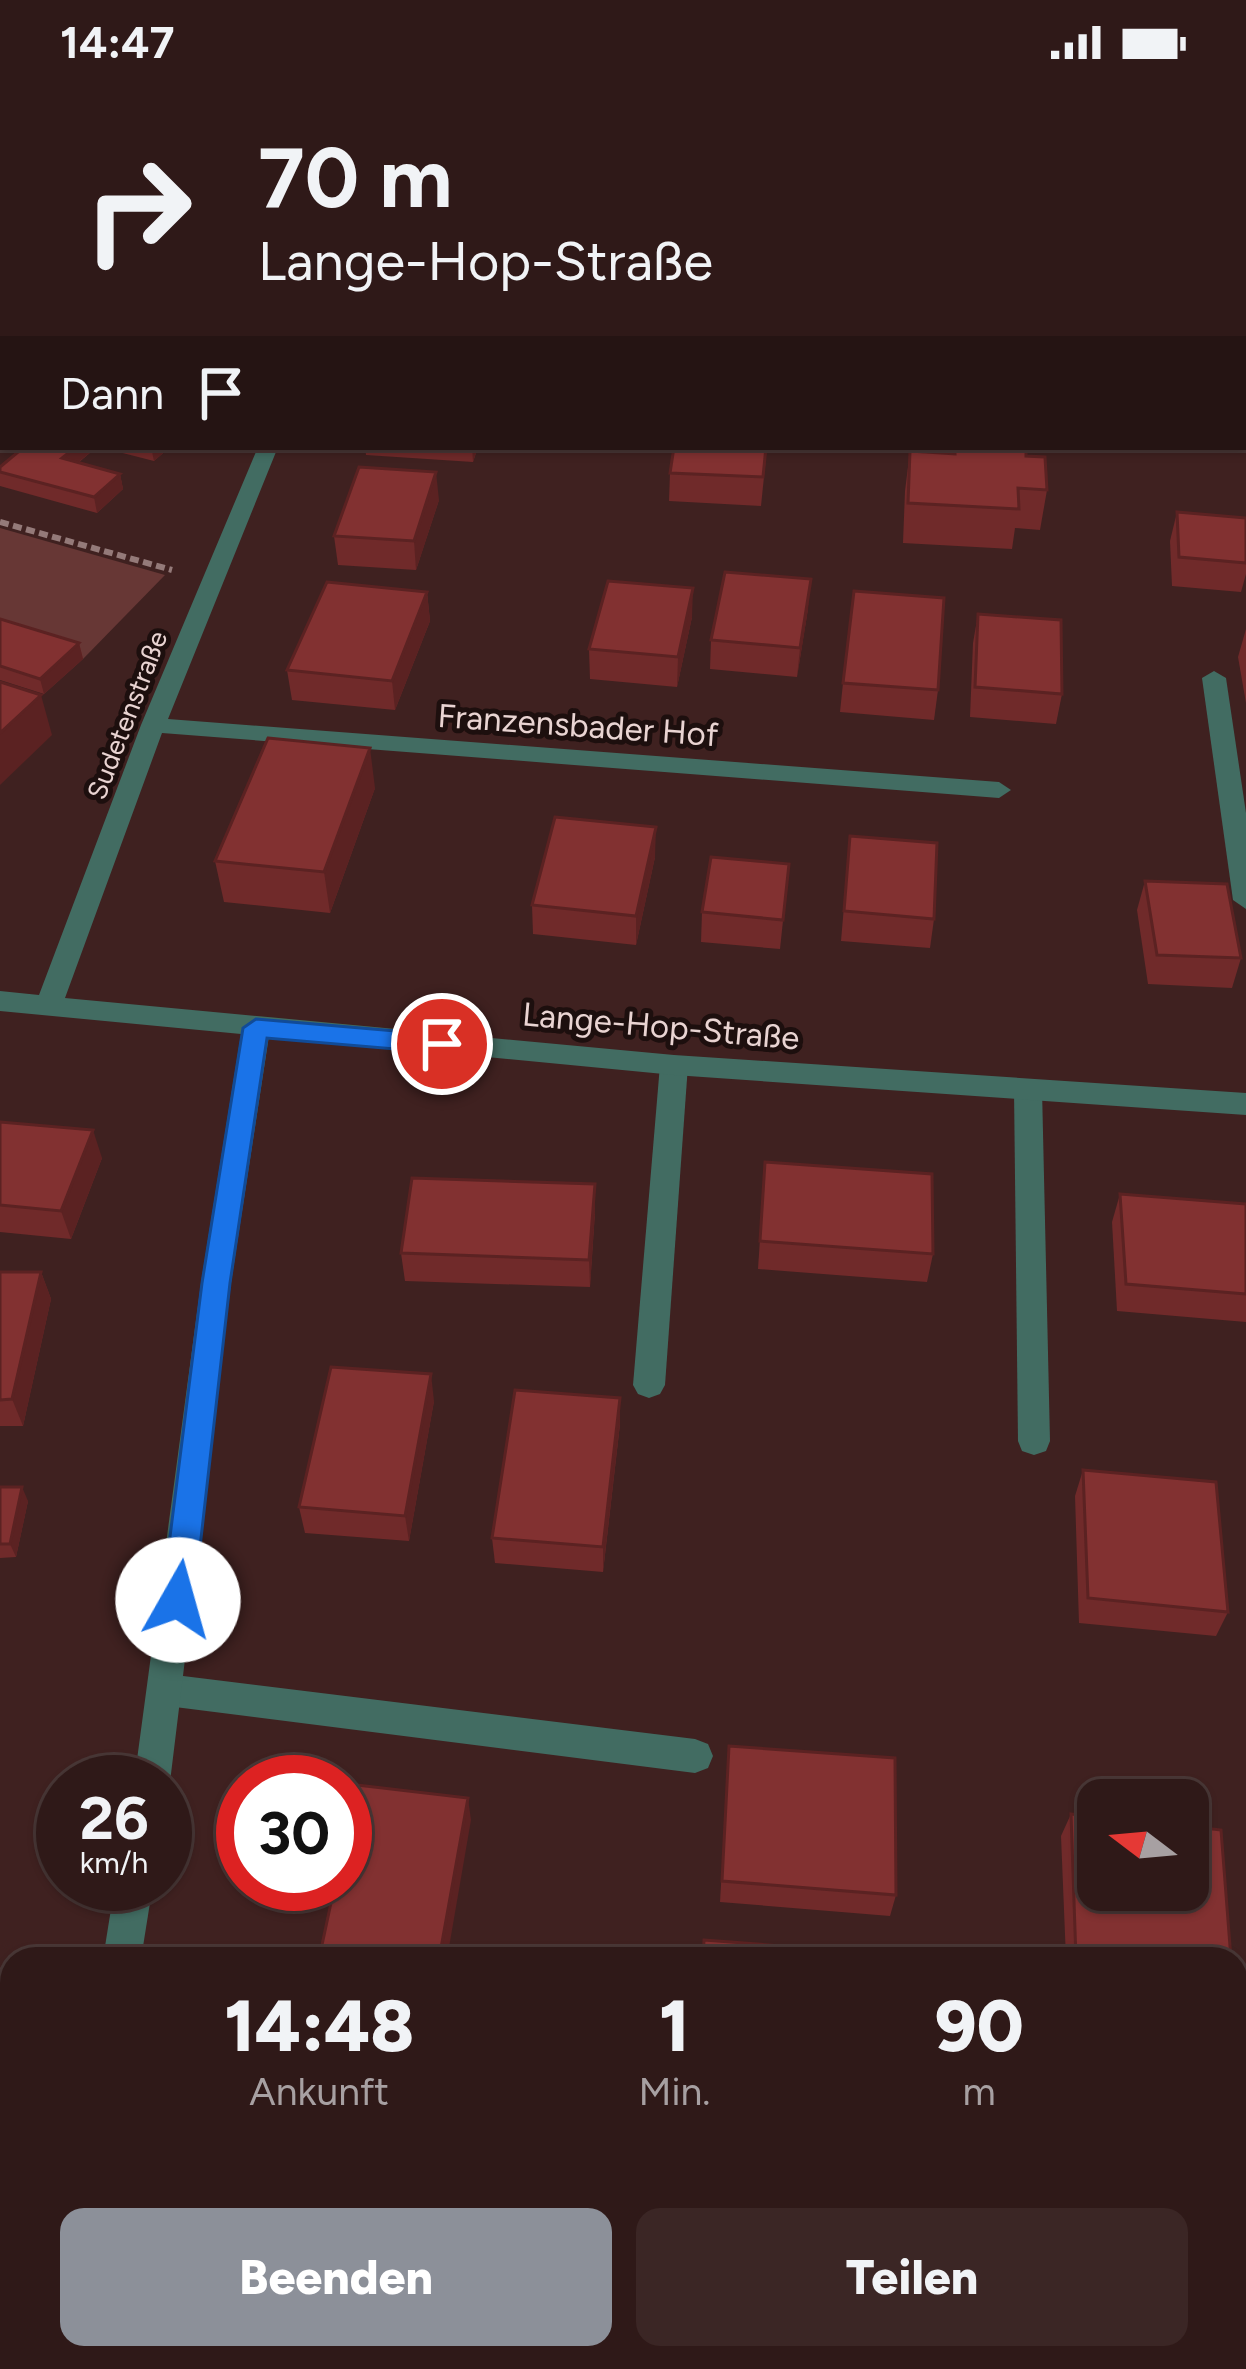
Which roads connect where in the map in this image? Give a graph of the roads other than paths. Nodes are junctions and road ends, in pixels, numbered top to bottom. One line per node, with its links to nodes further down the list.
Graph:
1 (267, 450): 3 (street, Sudetenstraße)
2 (1214, 678): 5 (street)
3 (153, 725): 4 (street, Franzensbader Hof); 7 (street, Sudetenstraße)
4 (999, 790)
5 (1246, 900)
6 (0, 1001): 7 (street, Lange-Hop-Straße)
7 (48, 1007): 8 (street, Lange-Hop-Straße)
8 (256, 1028): 9 (street, Lange-Hop-Straße); 14 (street)
9 (674, 1065): 10 (street, Lange-Hop-Straße); 12 (street)
10 (1028, 1089): 11 (street, Lange-Hop-Straße); 13 (street)
11 (1246, 1104)
12 (649, 1385)
13 (1034, 1441)
14 (167, 1690): 15 (street); 16 (street)
15 (156, 1755)
16 (695, 1756)
17 (130, 1911): 18 (street)
18 (124, 1947)

